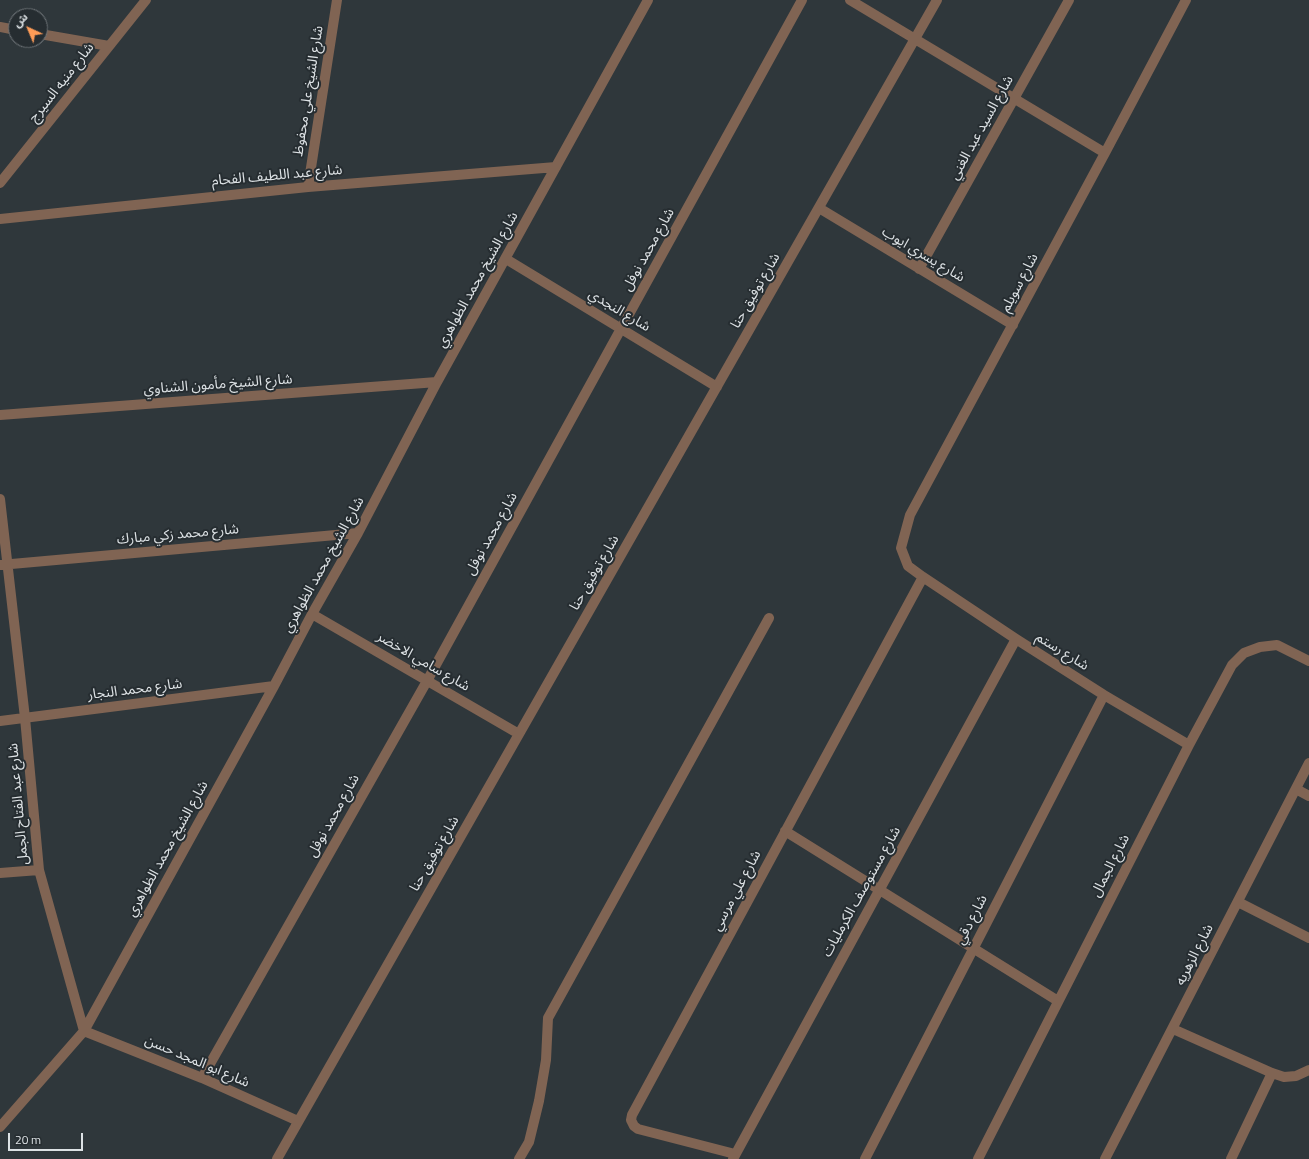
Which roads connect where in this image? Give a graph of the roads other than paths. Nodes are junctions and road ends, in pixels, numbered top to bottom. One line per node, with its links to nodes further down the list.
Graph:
1 (146, 0): 11 (street, شارع منيه السيرج)
2 (337, 0): 16 (street, شارع الشيخ علي محفوظ)
3 (648, 0): 14 (street, شارع الشيخ محمد الظواهري)
4 (802, 0): 22 (street, شارع محمد نوفل)
5 (850, 0): 10 (street)
6 (937, 0): 10 (street, شارع توفيق حنا)
7 (1068, 0): 12 (street, شارع السيد عبد الغني)
8 (1186, 0): 13 (street, شارع سويلم)
9 (48, 35): 11 (street)
10 (915, 39): 12 (street); 17 (street, شارع توفيق حنا)
11 (109, 46): 15 (street, شارع منيه السيرج)
12 (1014, 98): 13 (street); 20 (street, شارع السيد عبد الغني)
13 (1105, 153): 21 (street, شارع سويلم)
14 (556, 167): 16 (street, شارع عبد اللطيف الفحام); 19 (street, شارع الشيخ محمد الظواهري)
15 (0, 183)
16 (308, 187): 18 (street, شارع عبد اللطيف الفحام)
17 (819, 208): 20 (street, شارع يسري ايوب); 24 (street, شارع توفيق حنا)
18 (0, 219)
19 (506, 259): 22 (street, شارع النجدي); 23 (street, شارع الشيخ محمد الظواهري)
20 (919, 269): 21 (street, شارع يسري ايوب)
21 (1013, 325): 29 (street, شارع سويلم)
22 (622, 329): 24 (street, شارع النجدي); 34 (street, شارع محمد نوفل)
23 (437, 382): 25 (street, شارع الشيخ مأمون الشناوي); 27 (street, شارع الشيخ محمد الظواهري)
24 (717, 387): 39 (street, شارع توفيق حنا)
25 (0, 415)
26 (0, 498): 28 (street, شارع عبد الفتاح الجمل)
27 (358, 533): 28 (street, شارع محمد زكي مبارك); 30 (street, شارع الشيخ محمد الظواهري)
28 (4, 565): 37 (street, شارع عبد الفتاح الجمل)
29 (923, 577): 32 (street, شارع رستم); 44 (street, شارع علي مرسي)
30 (312, 614): 34 (street, شارع سامي الاخضر); 35 (street, شارع الشيخ محمد الظواهري)
31 (769, 618): 61 (street)
32 (1016, 639): 36 (street, شارع رستم); 47 (street, شارع مستوصف الكرمليات)
33 (1309, 661): 40 (street, شارع الجمال)
34 (427, 681): 39 (street, شارع سامي الاخضر); 56 (street, شارع محمد نوفل)
35 (274, 686): 37 (street, شارع محمد النجار); 53 (street, شارع الشيخ محمد الظواهري)
36 (1104, 695): 40 (street, شارع رستم); 50 (street, شارع دقي)
37 (25, 718): 38 (street, شارع محمد النجار); 45 (street, شارع عبد الفتاح الجمل)
38 (0, 721)
39 (520, 734): 57 (street, شارع توفيق حنا)
40 (1189, 745): 51 (street, شارع الجمال)
41 (1309, 763): 42 (street, شارع الزهريه)
42 (1296, 789): 43 (street); 48 (street, شارع الزهريه)
43 (1309, 796)
44 (785, 831): 47 (street); 59 (street, شارع علي مرسي)
45 (39, 870): 46 (street); 53 (street, شارع عبد الفتاح الجمل)
46 (0, 873)
47 (879, 889): 50 (street); 59 (street, شارع مستوصف الكرمليات)
48 (1238, 902): 49 (street); 52 (street, شارع الزهريه)
49 (1309, 938)
50 (973, 948): 51 (street); 62 (street, شارع دقي)
51 (1058, 1001): 63 (street, شارع الجمال)
52 (1173, 1029): 55 (street); 64 (street, شارع الزهريه)
53 (84, 1031): 56 (street, شارع ابو المجد حسن); 58 (street, شارع الشيخ محمد الظواهري)
54 (1309, 1070): 55 (street)
55 (1272, 1073): 65 (street)
56 (202, 1078): 57 (street, شارع ابو المجد حسن)
57 (298, 1121): 60 (street, شارع توفيق حنا)
58 (0, 1127)
59 (734, 1157)
60 (277, 1159)
61 (519, 1159)
62 (865, 1159)
63 (978, 1159)
64 (1105, 1159)
65 (1231, 1159)

